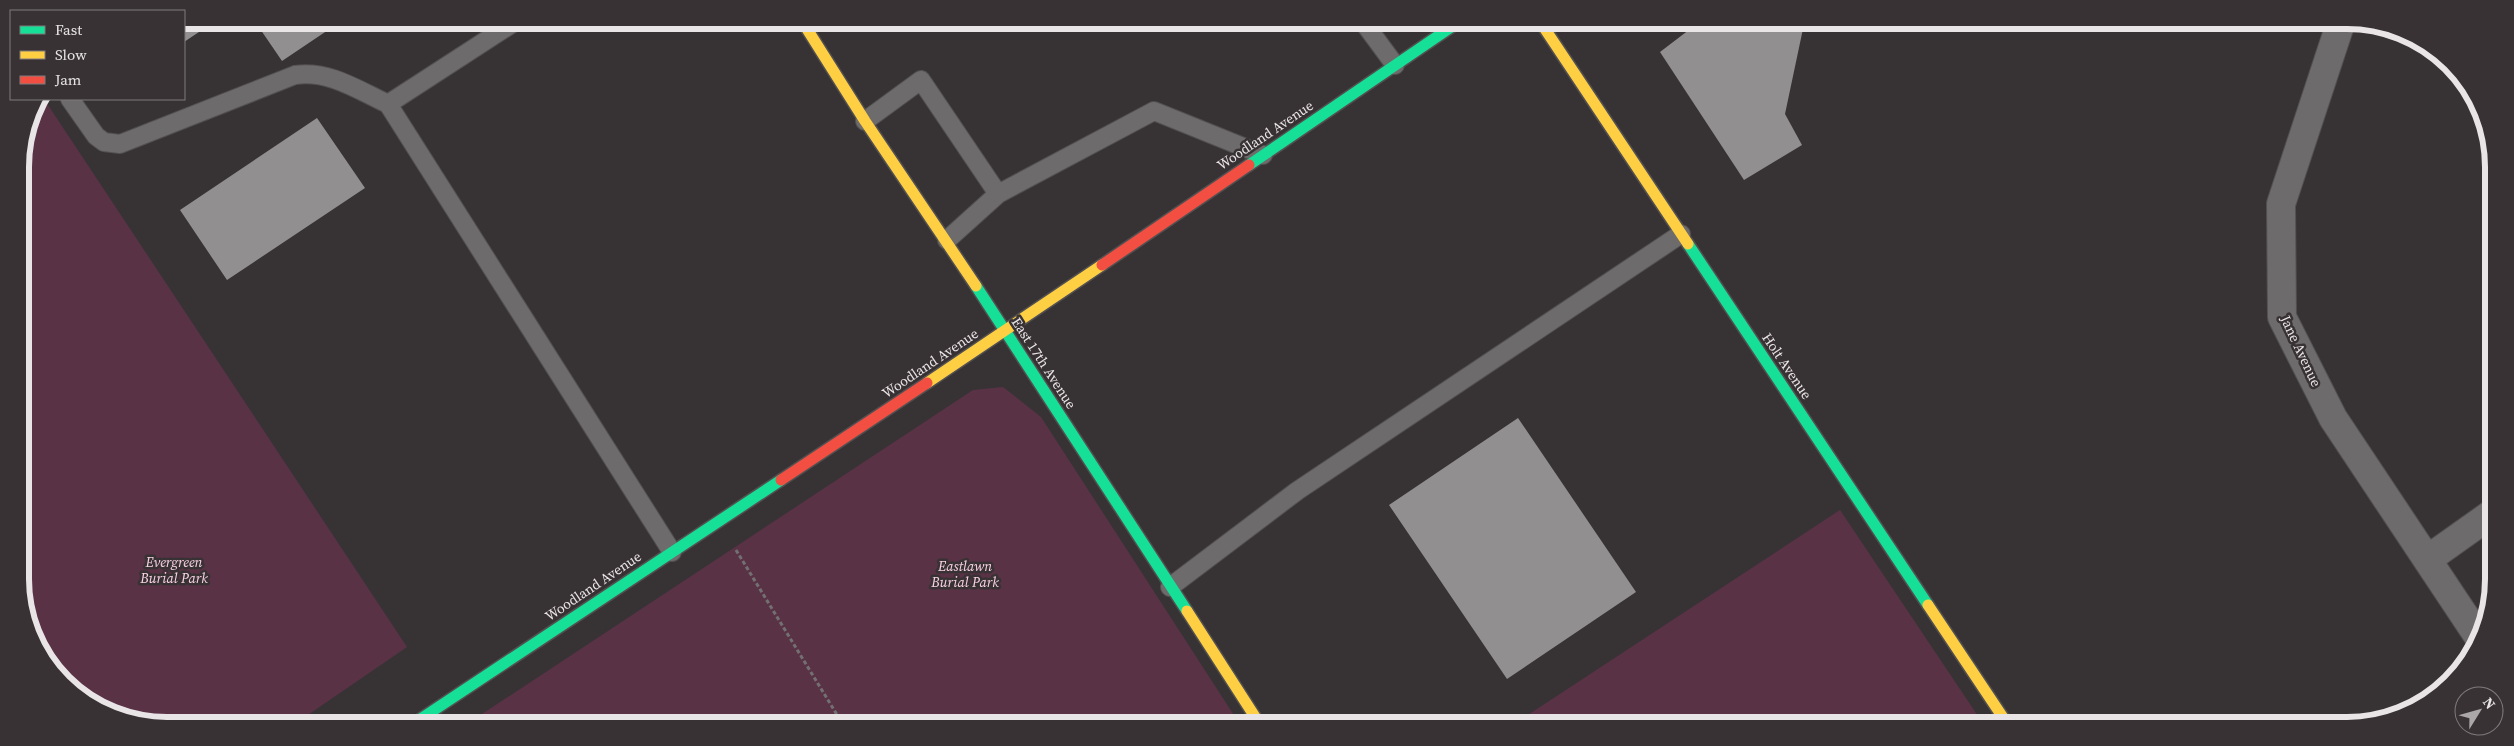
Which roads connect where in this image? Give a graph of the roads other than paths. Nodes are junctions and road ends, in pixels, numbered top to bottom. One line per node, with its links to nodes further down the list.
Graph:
1 (504, 29): 9 (lane)
2 (807, 29): 10 (street, East 17th Avenue)
3 (1368, 29): 7 (lane)
4 (1448, 29): 7 (street, Woodland Avenue)
5 (1545, 29): 13 (street, Holt Avenue)
6 (2339, 29): 18 (street, Jane Avenue)
7 (1395, 65): 11 (street, Woodland Avenue)
8 (71, 100): 9 (lane)
9 (388, 104): 17 (lane)
10 (865, 121): 12 (lane); 14 (street, East 17th Avenue)
11 (1263, 155): 12 (lane); 15 (street, Woodland Avenue)
12 (998, 194): 14 (lane)
13 (1681, 234): 19 (lane); 23 (street, Holt Avenue)
14 (947, 240): 15 (street, East 17th Avenue)
15 (1006, 330): 17 (street, Woodland Avenue); 19 (street, East 17th Avenue)
16 (2485, 519): 18 (street)
17 (672, 552): 21 (street, Woodland Avenue)
18 (2428, 559): 20 (street, Jane Avenue)
19 (1170, 587): 22 (street, East 17th Avenue)
20 (2475, 632)
21 (424, 717)
22 (1255, 717)
23 (2003, 717)

